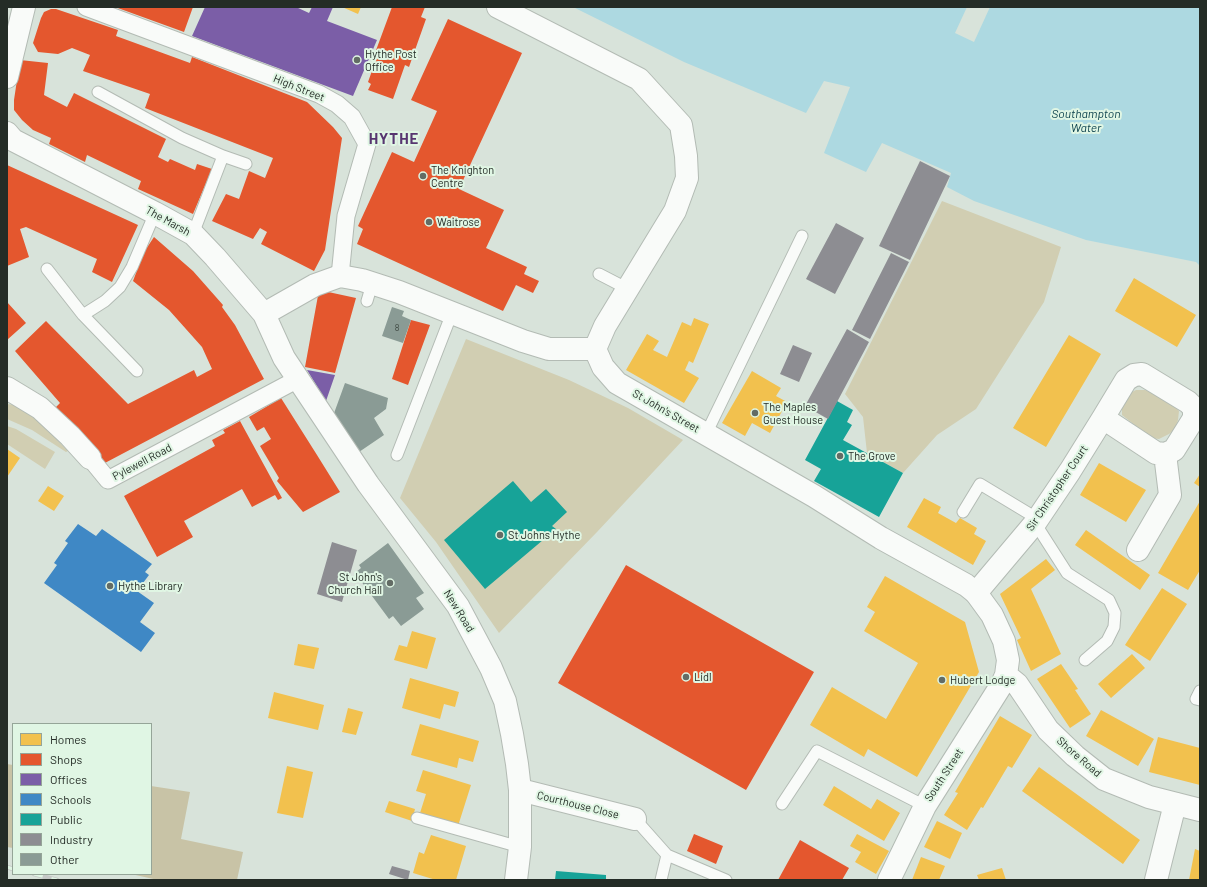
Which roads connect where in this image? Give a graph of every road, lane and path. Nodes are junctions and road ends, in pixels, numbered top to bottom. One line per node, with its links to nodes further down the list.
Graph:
1 (24, 7): 4 (street)
2 (86, 7): 14 (street, High Street)
3 (498, 7): 15 (street)
4 (7, 77)
5 (98, 92): 7 (lane)
6 (7, 134): 9 (street, The Marsh)
7 (223, 156): 8 (lane); 10 (lane)
8 (246, 164)
9 (155, 213): 10 (street, The Marsh); 18 (lane)
10 (193, 234): 17 (street, The Marsh)
11 (802, 236): 25 (lane)
12 (47, 269): 18 (lane)
13 (599, 274): 15 (lane)
14 (340, 276): 16 (street); 17 (street)
15 (628, 289): 19 (street)
16 (452, 313): 19 (street); 27 (lane)
17 (264, 314): 21 (street, The Marsh)
18 (83, 315): 20 (lane)
19 (595, 349): 25 (street, St John's Street)
20 (136, 371)
21 (298, 379): 28 (street, Pylewell Road); 37 (street, New Road)
22 (7, 388): 28 (street, Pylewell Road)
23 (1197, 408): 24 (street, Sir Christopher Court); 26 (street, Sir Christopher Court)
24 (1103, 418): 26 (street); 30 (street, Sir Christopher Court)
25 (706, 434): 32 (street, St John's Street)
26 (1165, 454): 31 (street)
27 (397, 455)
28 (90, 458)
29 (963, 512): 30 (lane)
30 (1037, 521): 32 (street, Sir Christopher Court); 33 (lane)
31 (1138, 550)
32 (976, 593): 34 (street, St John's Street)
33 (1085, 660)
34 (1006, 675): 39 (street, Shore Road); 40 (street, South Street)
35 (1200, 691): 36 (lane)
36 (1200, 700)
37 (520, 790): 43 (street, Courthouse Close); 44 (street, New Road)
38 (782, 804): 40 (lane)
39 (1175, 804): 41 (street, Shore Road); 50 (street)
40 (925, 806): 49 (street, South Street)
41 (1200, 810)
42 (417, 818): 44 (lane)
43 (635, 819): 45 (lane)
44 (520, 847): 46 (street, New Road)
45 (667, 855): 47 (lane); 48 (lane)
46 (516, 880)
47 (661, 880)
48 (726, 880)
49 (889, 880)
50 (1156, 880)

